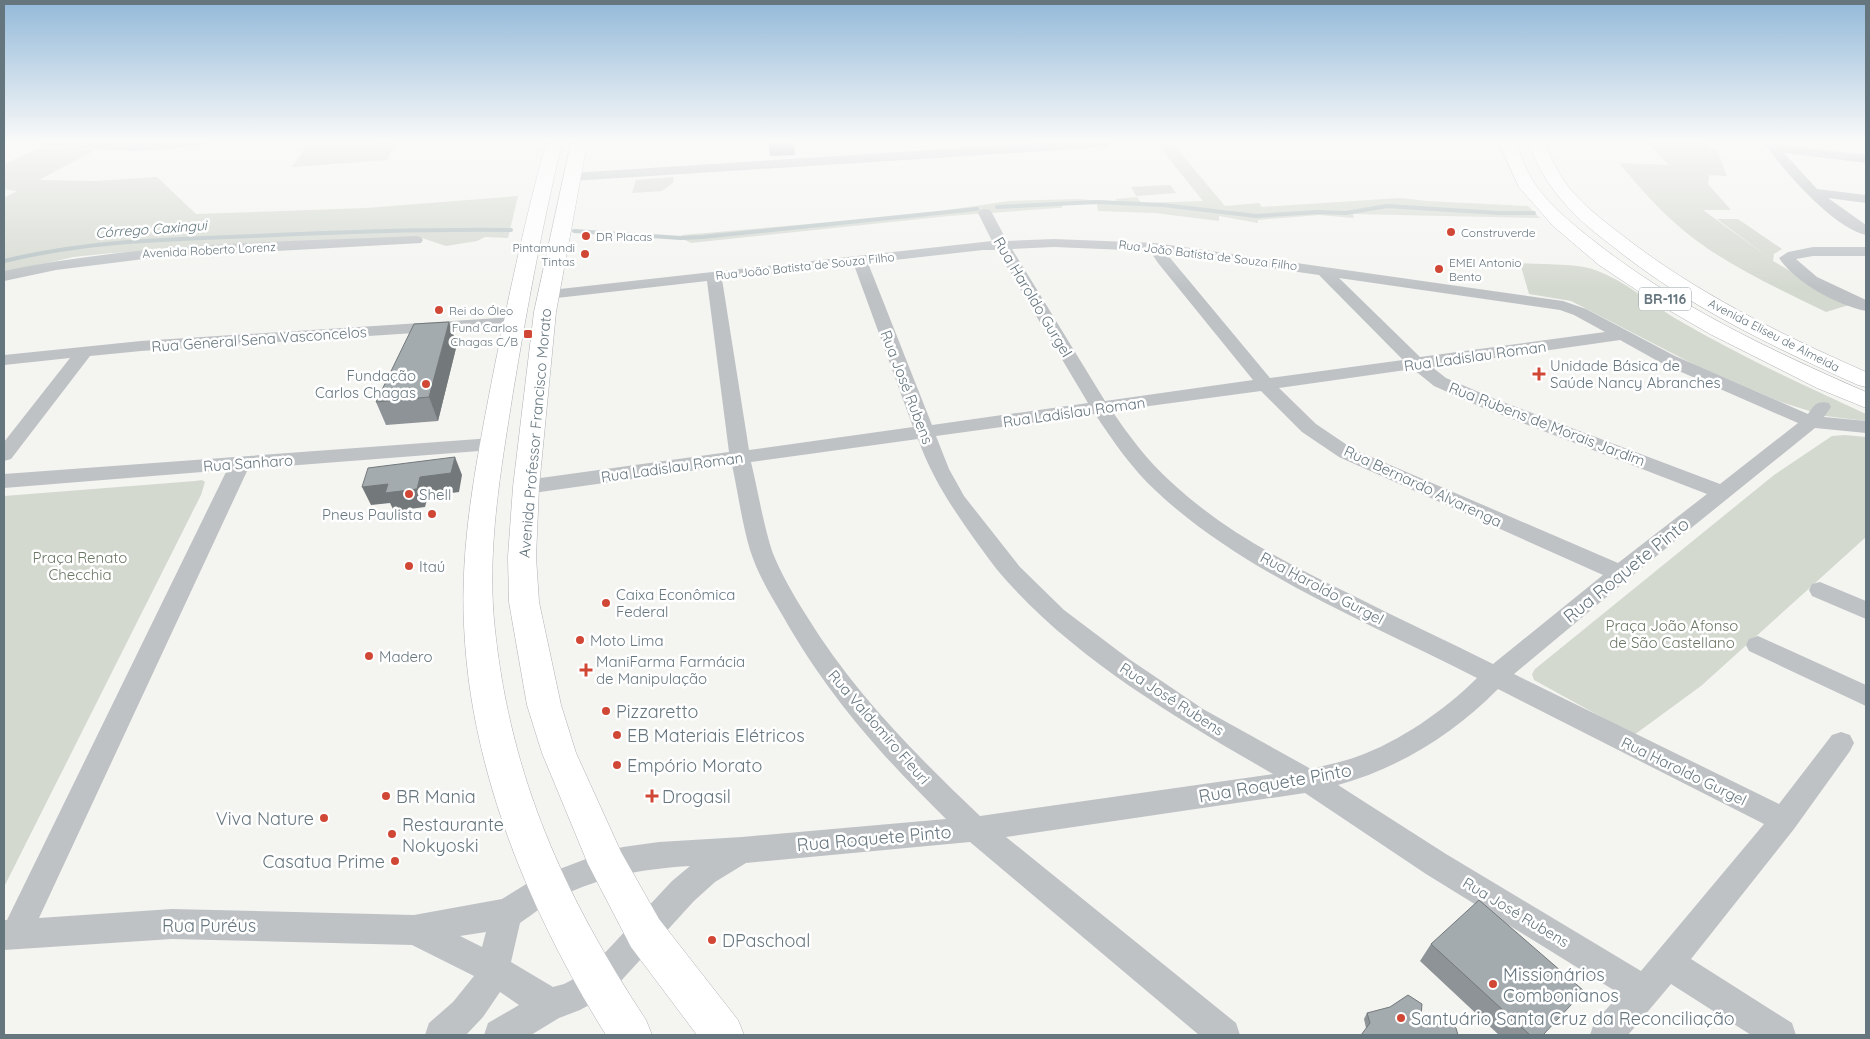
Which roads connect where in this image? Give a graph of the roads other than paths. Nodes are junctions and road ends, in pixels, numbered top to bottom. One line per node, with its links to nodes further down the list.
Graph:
1 (542, 191): 19 (main road, Avenida Professor Francisco Morato)
2 (568, 191): 17 (main road, Avenida Professor Francisco Morato)
3 (1533, 191): 26 (main road, Avenida Eliseu de Almeida / BR-116)
4 (1563, 191): 24 (main road, Avenida Eliseu de Almeida / BR-116)
5 (1811, 192): 6 (street); 8 (street)
6 (1866, 199)
7 (985, 214): 10 (street, Rua Haroldo Gurgel)
8 (1866, 231)
9 (416, 240): 15 (street, Avenida Roberto Lorenz)
10 (1000, 245): 11 (street, Rua João Batista de Souza Filho); 13 (street, Rua João Batista de Souza Filho); 27 (street, Rua Haroldo Gurgel)
11 (1155, 247): 14 (street, Rua João Batista de Souza Filho); 25 (street, Rua Bernardo Alvarenga)
12 (1866, 251): 18 (street)
13 (859, 259): 16 (street, Rua João Batista de Souza Filho); 30 (street, Rua José Rubens)
14 (1322, 270): 20 (street, Rua João Batista de Souza Filho); 23 (street, Rua Rubens de Morais Jardim)
15 (4, 276)
16 (714, 276): 17 (street, Rua João Batista de Souza Filho); 33 (street, Rua Valdomiro Fleuri)
17 (548, 294): 36 (main road, Avenida Professor Francisco Morato)
18 (1866, 306)
19 (514, 322): 21 (street, Rua General Sena Vasconcelos); 31 (main road, Avenida Professor Francisco Morato)
20 (1620, 335): 23 (street, Rua Ladislau Roman); 28 (street, Rua João Batista de Souza Filho)
21 (85, 351): 22 (street, Rua General Sena Vasconcelos); 32 (street)
22 (4, 360)
23 (1417, 364): 25 (street, Rua Ladislau Roman); 37 (street, Rua Rubens de Morais Jardim)
24 (1866, 380)
25 (1266, 385): 27 (street, Rua Ladislau Roman); 38 (street, Rua Bernardo Alvarenga)
26 (1866, 401)
27 (1100, 409): 30 (street, Rua Ladislau Roman); 42 (street, Rua Haroldo Gurgel)
28 (1816, 414): 29 (street); 37 (street, Rua Roquete Pinto)
29 (1866, 427)
30 (924, 433): 33 (street, Rua Ladislau Roman); 45 (street, Rua José Rubens)
31 (492, 444): 34 (street, Rua Sanharo); 50 (main road, Avenida Professor Francisco Morato)
32 (4, 455)
33 (741, 458): 36 (street, Rua Ladislau Roman); 47 (street, Rua Valdomiro Fleuri)
34 (241, 463): 35 (street, Rua Sanharo); 54 (street)
35 (4, 481)
36 (526, 487): 49 (main road, Avenida Professor Francisco Morato)
37 (1722, 492): 38 (street, Rua Roquete Pinto)
38 (1620, 573): 42 (street, Rua Roquete Pinto)
39 (1820, 590): 40 (street)
40 (1866, 610)
41 (1758, 645): 43 (street)
42 (1494, 677): 45 (street, Rua Roquete Pinto); 46 (street, Rua Haroldo Gurgel)
43 (1866, 696)
44 (1841, 742): 46 (street)
45 (1309, 781): 47 (street, Rua Roquete Pinto); 58 (street, Rua José Rubens)
46 (1784, 820): 55 (street)
47 (976, 829): 48 (street, Rua Roquete Pinto); 64 (street, Rua Valdomiro Fleuri)
48 (742, 850): 49 (street, Rua Roquete Pinto); 53 (street, Rua Roquete Pinto)
49 (608, 864): 50 (street, Rua Roquete Pinto); 53 (main road, Avenida Professor Francisco Morato)
50 (546, 888): 51 (street, Rua Puréus); 57 (main road, Avenida Professor Francisco Morato)
51 (508, 913): 52 (street, Rua Puréus); 56 (street)
52 (414, 930): 54 (street, Rua Puréus); 56 (street, Rua Puréus)
53 (645, 933): 57 (street, Rua Roquete Pinto); 63 (main road, Avenida Professor Francisco Morato)
54 (10, 935)
55 (1668, 963): 58 (street); 66 (street)
56 (494, 969): 59 (street, Rua Puréus); 60 (street)
57 (598, 983): 59 (street); 62 (main road, Avenida Professor Francisco Morato)
58 (1645, 991): 65 (street)
59 (552, 1003): 61 (street)
60 (441, 1035)
61 (500, 1035)
62 (631, 1035)
63 (723, 1035)
64 (1224, 1035)
65 (1606, 1035)
66 (1780, 1035)

